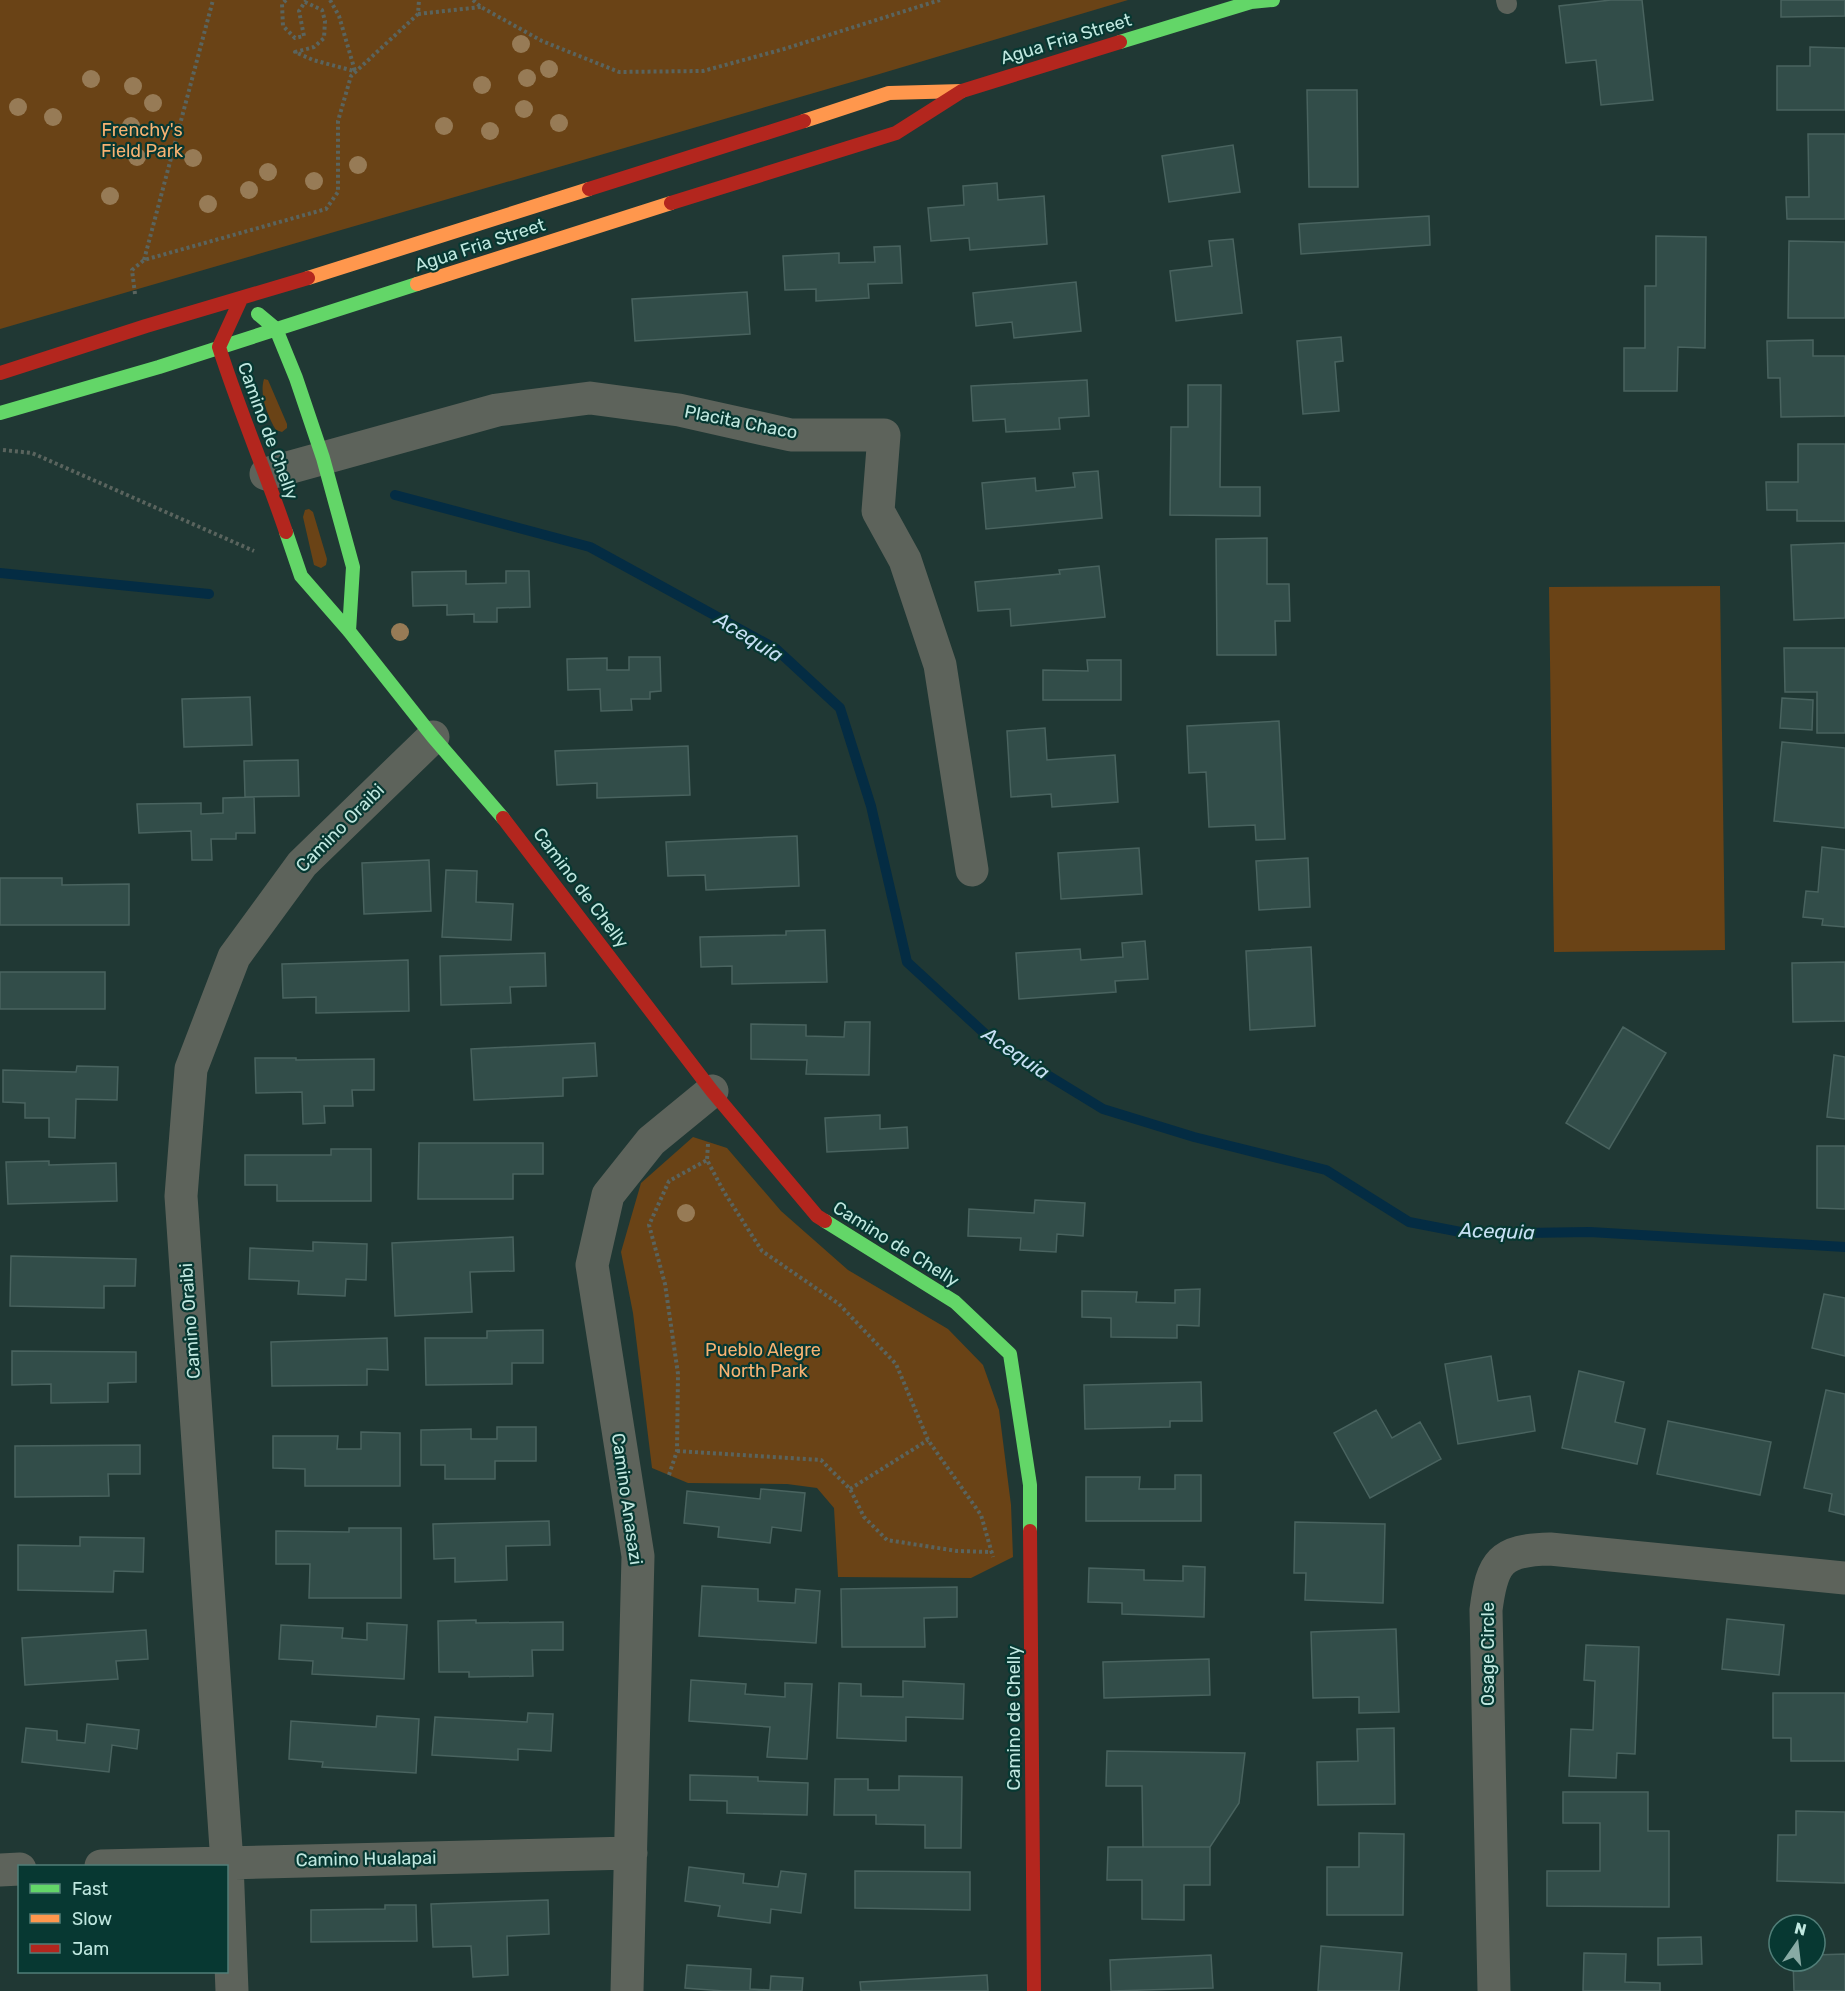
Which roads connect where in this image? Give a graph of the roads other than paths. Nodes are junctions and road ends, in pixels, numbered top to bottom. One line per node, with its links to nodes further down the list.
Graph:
1 (1273, 0): 2 (street, Agua Fria Street)
2 (1253, 1): 3 (street, Agua Fria Street)
3 (962, 91): 4 (street, Agua Fria Street); 5 (street, Agua Fria Street)
4 (241, 299): 5 (street); 6 (street, Camino de Chelly); 7 (street, Agua Fria Street)
5 (276, 329): 6 (street, Agua Fria Street); 9 (street)
6 (219, 347): 8 (street, Agua Fria Street); 10 (street, Camino de Chelly)
7 (0, 373)
8 (0, 413)
9 (323, 458): 10 (street, Placita Chaco); 11 (street); 13 (street, Placita Chaco)
10 (266, 474): 11 (street, Camino de Chelly)
11 (349, 631): 12 (street, Camino de Chelly)
12 (433, 737): 14 (street, Camino de Chelly); 17 (street, Camino Oraibi)
13 (972, 870)
14 (712, 1091): 16 (street, Camino Anasazi); 24 (street, Camino de Chelly)
15 (1845, 1578): 25 (street, Osage Circle)
16 (631, 1853): 17 (street, Camino Hualapai); 23 (street, Camino Anasazi)
17 (227, 1863): 18 (street, Camino Hualapai)
18 (143, 1865)
19 (18, 1869): 20 (street)
20 (0, 1870)
21 (228, 1889): 22 (street, Camino Oraibi)
22 (232, 1991)
23 (627, 1991)
24 (1034, 1991)
25 (1494, 1991)

